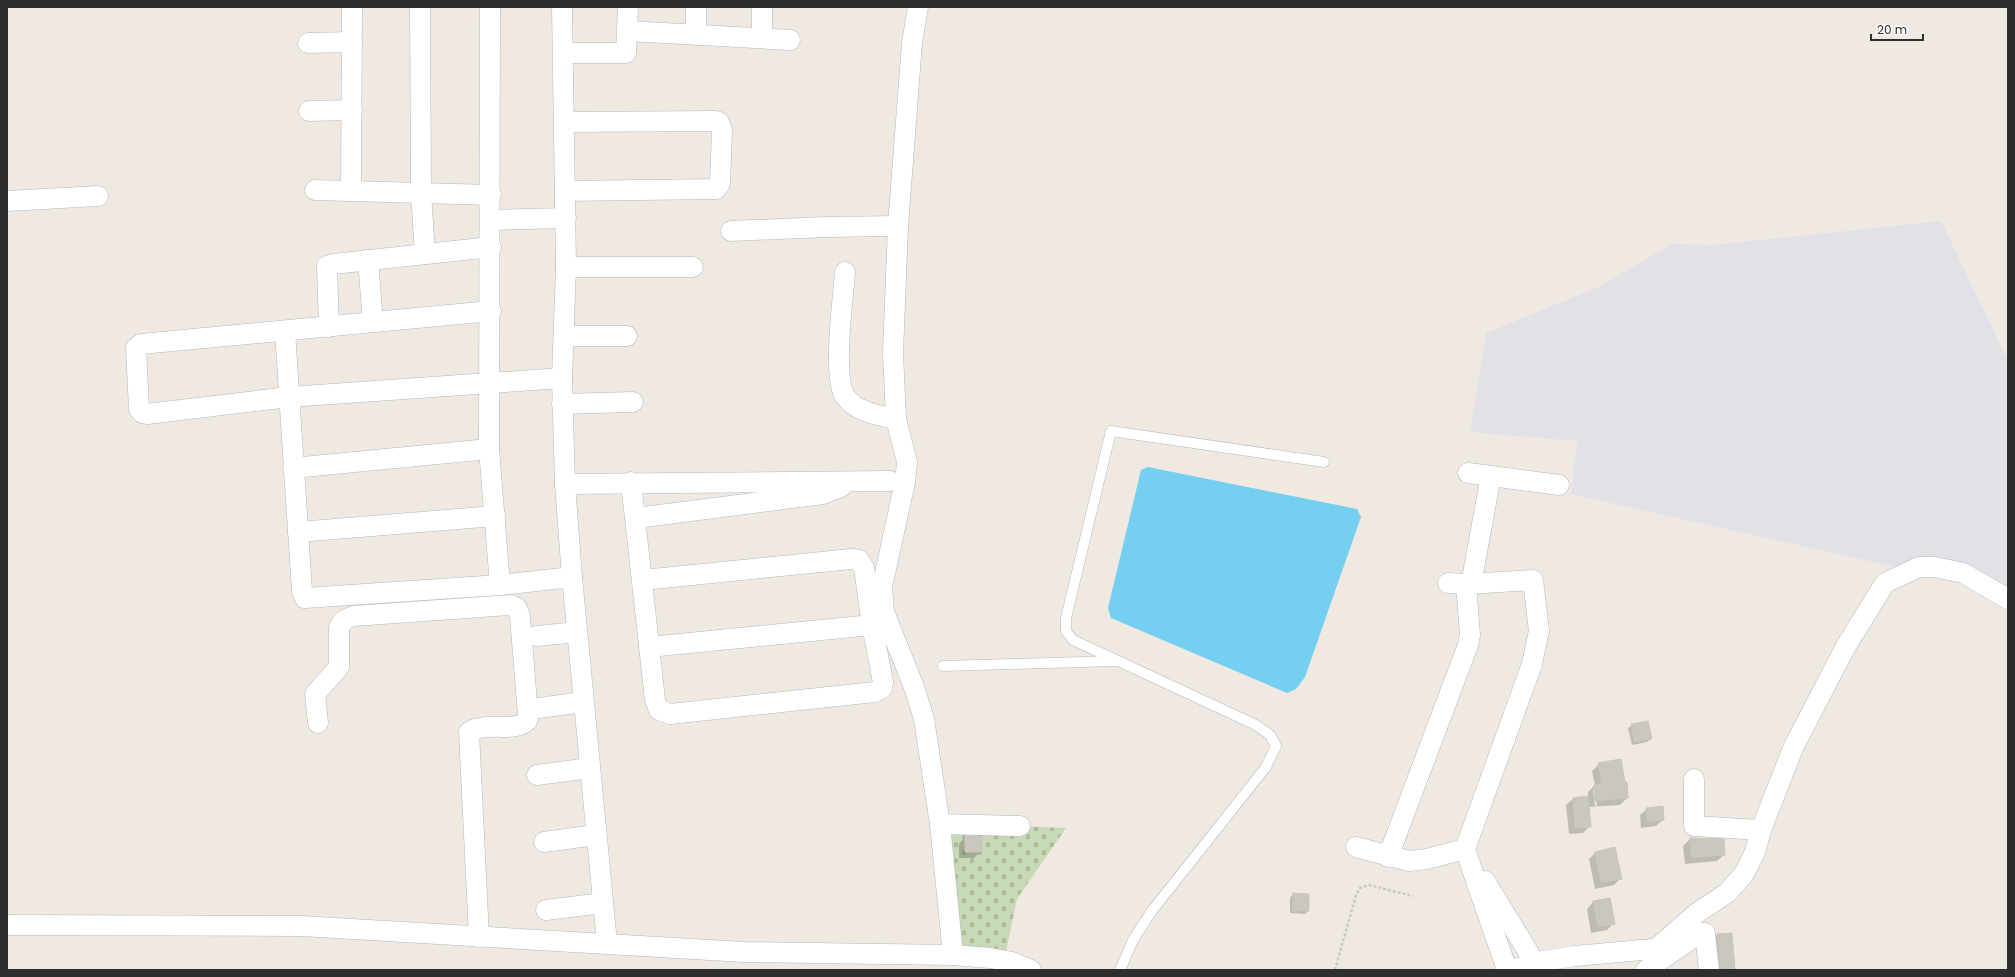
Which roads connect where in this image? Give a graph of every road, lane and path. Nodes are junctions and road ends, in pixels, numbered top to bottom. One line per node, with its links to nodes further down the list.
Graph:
1 (352, 7): 13 (street)
2 (420, 7): 22 (street)
3 (490, 7): 23 (street)
4 (562, 7): 15 (street)
5 (628, 7): 9 (street)
6 (696, 7): 10 (street)
7 (762, 7): 11 (street)
8 (918, 7): 28 (street)
9 (628, 31): 10 (street); 15 (street)
10 (696, 35): 11 (street)
11 (762, 38): 12 (street)
12 (790, 40)
13 (352, 42): 14 (street); 16 (street)
14 (308, 43)
15 (563, 52): 18 (street)
16 (352, 110): 17 (street); 20 (street)
17 (309, 111)
18 (564, 122): 21 (street); 21 (street)
19 (315, 190): 20 (street)
20 (351, 190): 22 (street)
21 (565, 191): 26 (street)
22 (421, 193): 23 (street); 31 (street)
23 (490, 195): 27 (street)
24 (98, 196): 25 (street)
25 (7, 201)
26 (566, 218): 27 (street); 33 (street)
27 (491, 220): 30 (street)
28 (898, 226): 29 (street); 47 (street)
29 (731, 231)
30 (491, 247): 31 (street); 36 (street)
31 (425, 254): 32 (street)
32 (368, 260): 37 (street); 38 (street)
33 (566, 267): 34 (street); 40 (street)
34 (693, 267)
35 (845, 272): 47 (street)
36 (491, 311): 37 (street); 43 (street)
37 (373, 322): 38 (street)
38 (329, 327): 39 (street)
39 (286, 331): 44 (street); 44 (street)
40 (564, 336): 41 (street); 42 (street)
41 (627, 336)
42 (562, 378): 43 (street); 46 (street)
43 (488, 382): 44 (street); 48 (street)
44 (288, 397): 50 (street)
45 (633, 402): 46 (street)
46 (562, 404): 56 (street)
47 (896, 419): 78 (street)
48 (489, 449): 50 (street); 58 (street)
49 (1324, 462): 70 (lane)
50 (293, 468): 60 (street)
51 (1468, 473): 52 (street)
52 (1491, 476): 57 (street); 64 (street)
53 (852, 480): 54 (street); 55 (street); 59 (street)
54 (890, 481)
55 (631, 482): 56 (street); 59 (street)
56 (565, 484): 61 (street)
57 (1559, 485)
58 (495, 516): 60 (street); 63 (street)
59 (636, 518): 62 (street)
60 (298, 532): 63 (street)
61 (572, 577): 63 (street); 67 (street)
62 (643, 580): 66 (street); 69 (street)
63 (500, 584)
64 (1462, 584): 84 (street); 85 (street)
65 (2008, 599): 80 (street)
66 (872, 625): 69 (street); 69 (street)
67 (577, 632): 68 (street); 72 (street)
68 (537, 636)
69 (649, 647)
70 (1117, 661): 71 (lane); 96 (lane)
71 (943, 666)
72 (584, 702): 73 (street); 75 (street)
73 (539, 708)
74 (318, 723): 90 (street)
75 (590, 768): 76 (street); 81 (street)
76 (537, 775)
77 (1694, 779): 80 (street)
78 (940, 824): 79 (street); 92 (street)
79 (1020, 826)
80 (1761, 830): 94 (street)
81 (596, 835): 82 (street); 87 (street)
82 (544, 842)
83 (1356, 847): 85 (street)
84 (1465, 849): 85 (street); 94 (street); 98 (street)
85 (1388, 857)
86 (1413, 896): 97 (path)
87 (603, 903): 88 (street); 91 (street)
88 (546, 910)
89 (7, 925): 90 (street)
90 (478, 937): 91 (street)
91 (607, 943): 93 (street)
92 (954, 955): 93 (street); 95 (street)
93 (898, 962)
94 (1535, 963): 99 (street)
95 (1031, 970)
96 (1120, 970)
97 (1335, 970)
98 (1507, 970)
99 (1511, 970)
100 (1646, 970): 101 (street)
101 (1709, 970)

